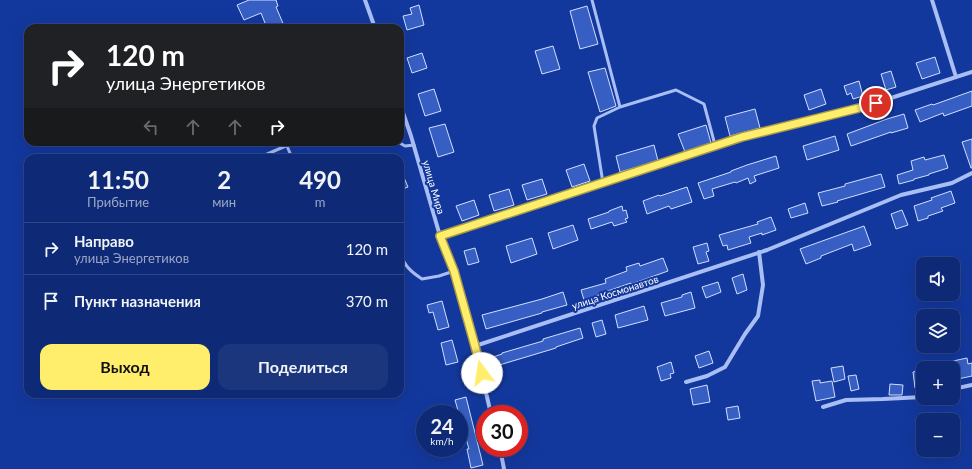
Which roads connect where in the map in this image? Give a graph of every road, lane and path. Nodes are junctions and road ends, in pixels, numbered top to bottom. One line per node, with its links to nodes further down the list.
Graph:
1 (365, 0): 4 (street)
2 (592, 0): 7 (lane)
3 (932, 0): 6 (street)
4 (374, 24)
5 (972, 72): 6 (street)
6 (956, 77): 12 (street)
7 (620, 107): 12 (lane); 16 (lane)
8 (404, 116): 10 (street, улица Мира)
9 (404, 145): 10 (lane)
10 (414, 145): 17 (street, улица Мира)
11 (286, 146): 13 (lane); 14 (lane)
12 (715, 146): 16 (street)
13 (267, 154)
14 (290, 154)
15 (972, 173): 18 (street, улица Космонавтов)
16 (603, 183): 17 (street)
17 (440, 236): 20 (street, улица Мира)
18 (759, 252): 21 (street, улица Космонавтов); 22 (street)
19 (404, 264): 20 (lane)
20 (454, 271): 21 (street, улица Мира)
21 (475, 346): 26 (street, улица Мира)
22 (686, 382)
23 (972, 384): 24 (street)
24 (960, 387)
25 (916, 398): 27 (street)
26 (489, 405)
27 (824, 407)
28 (502, 457): 29 (street)
29 (504, 469)

